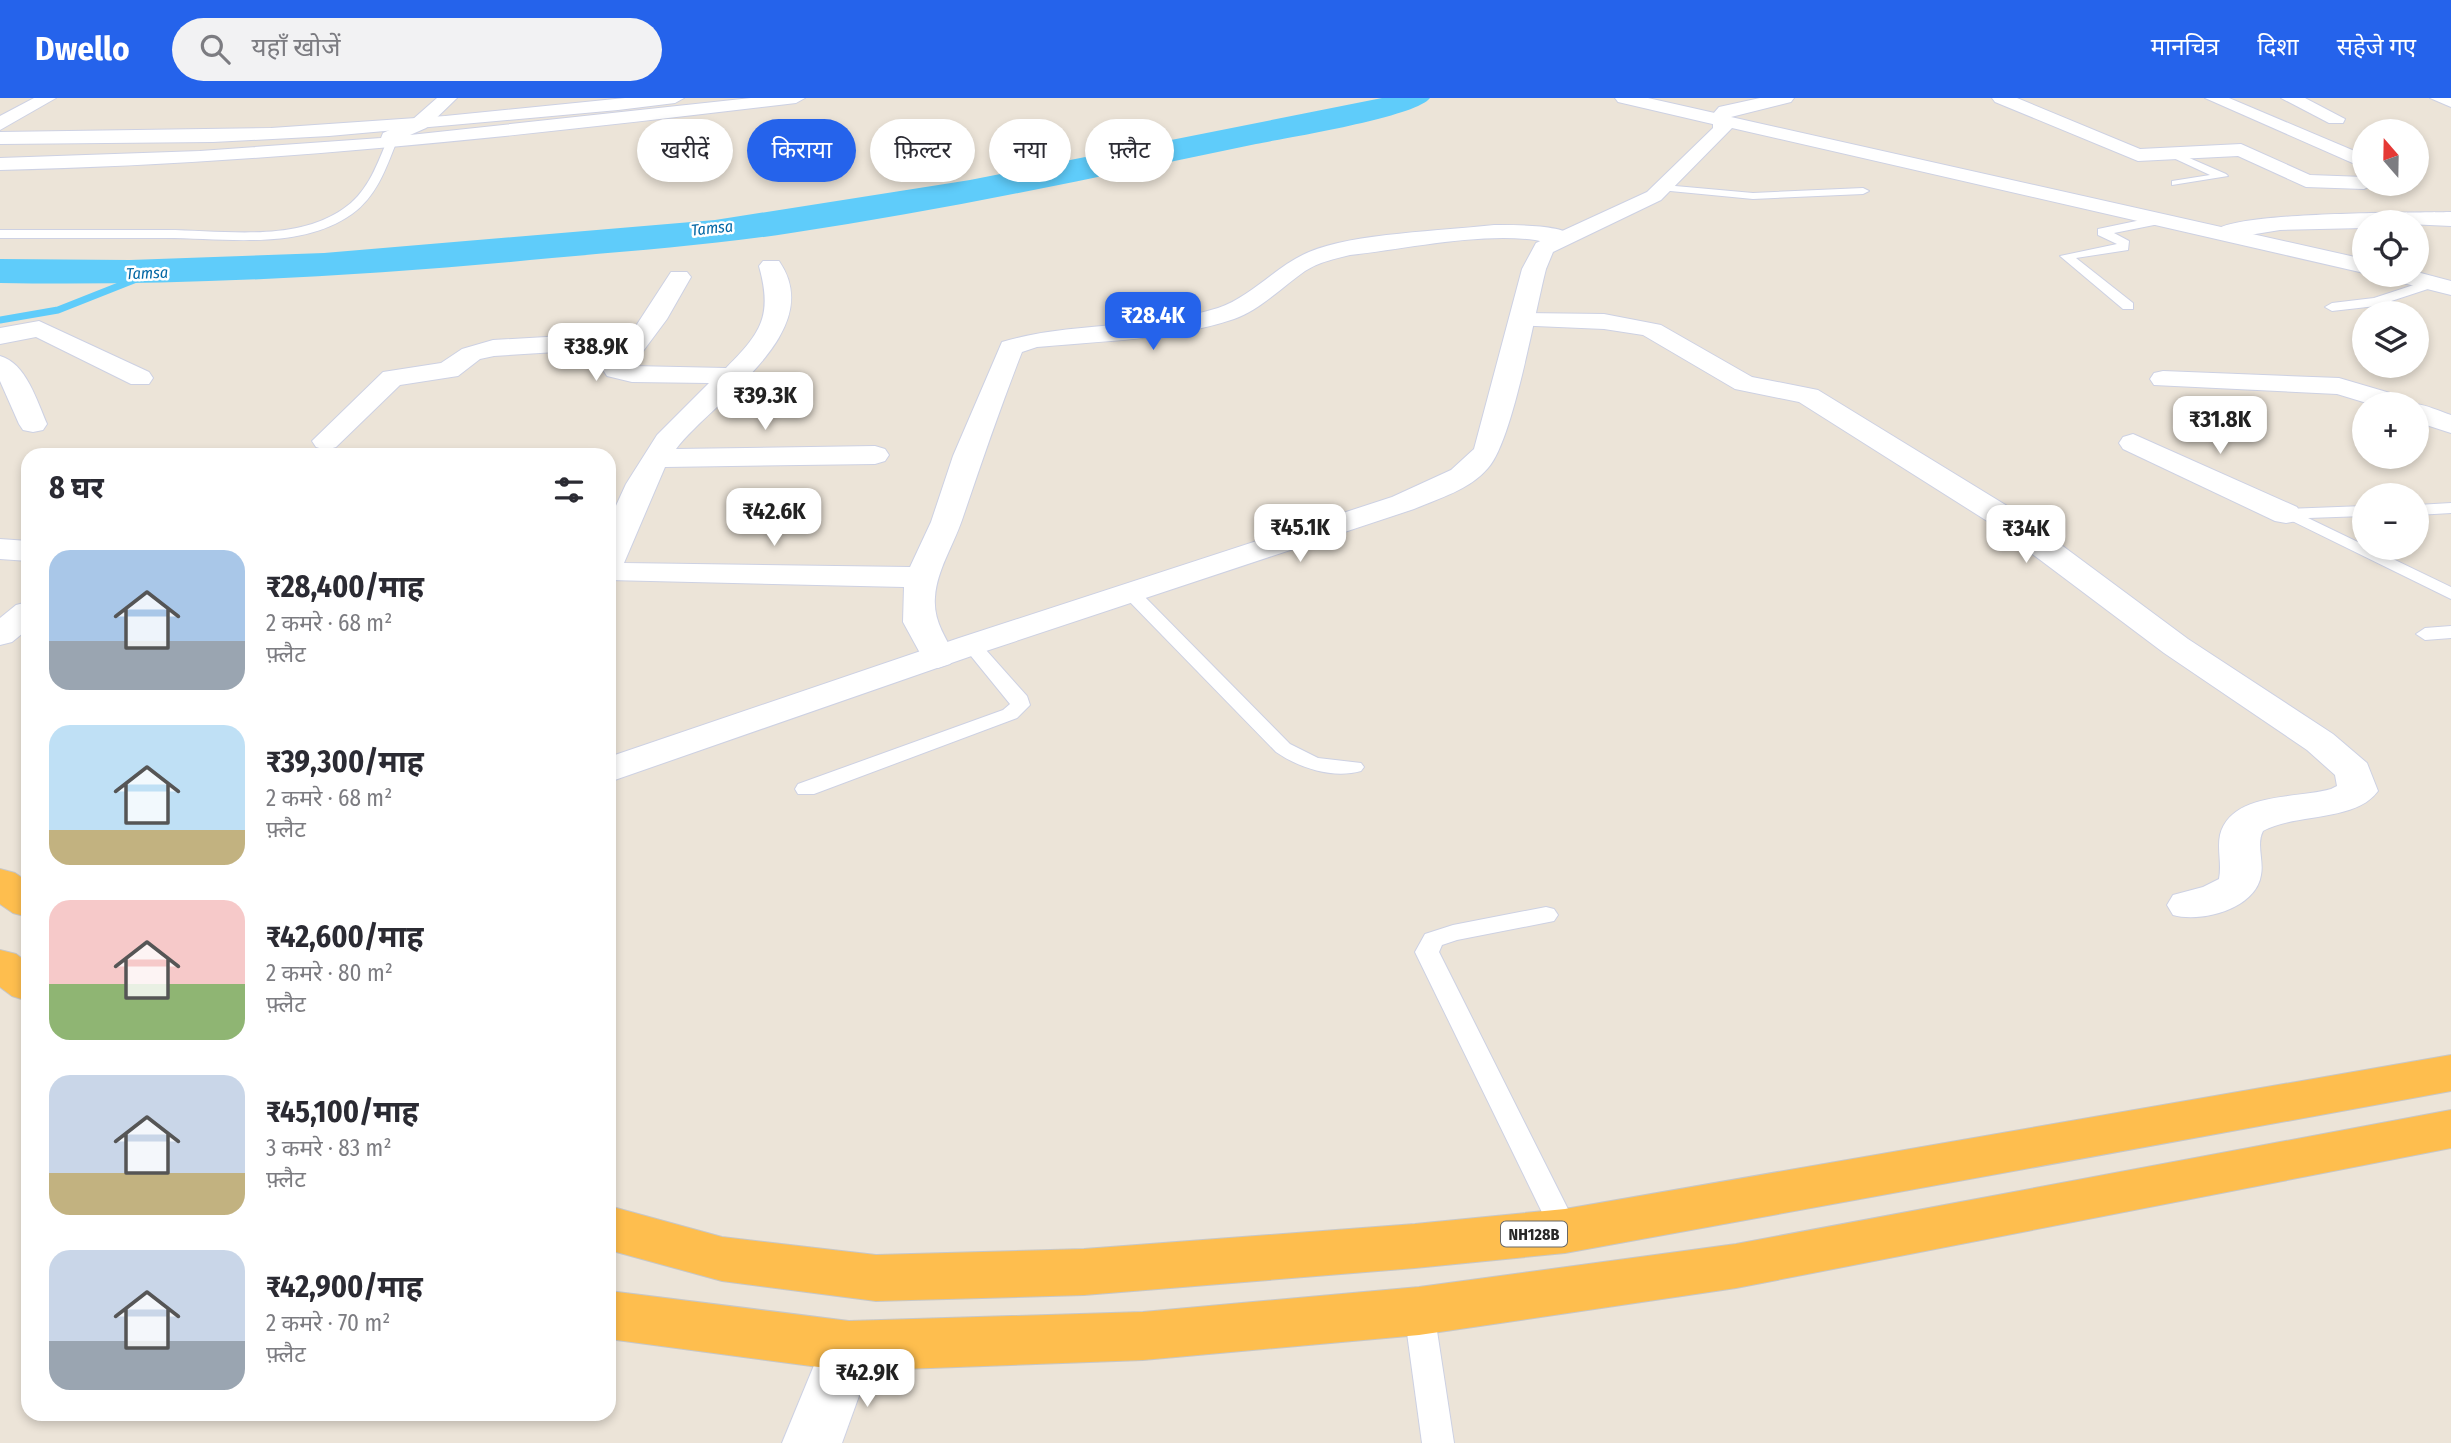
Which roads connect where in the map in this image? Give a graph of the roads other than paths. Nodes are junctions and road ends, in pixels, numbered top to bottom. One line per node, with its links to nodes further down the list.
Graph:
1 (47, 98): 14 (street)
2 (448, 98): 15 (street)
3 (675, 98): 15 (street)
4 (796, 98): 17 (street)
5 (1624, 98): 13 (street)
6 (1785, 98): 13 (street)
7 (2001, 98): 18 (street)
8 (2214, 98): 19 (street)
9 (2290, 98): 12 (street)
10 (2440, 98): 11 (street)
11 (2451, 102)
12 (2336, 119)
13 (1721, 120): 24 (street); 27 (street)
14 (0, 124)
15 (419, 124): 16 (street); 17 (street)
16 (0, 138)
17 (383, 143): 20 (street); 32 (lane)
18 (2171, 153): 21 (lane); 22 (street)
19 (2352, 157)
20 (0, 164)
21 (2176, 183)
22 (2341, 183): 23 (street); 26 (street)
23 (2352, 183)
24 (1664, 188): 25 (lane); 33 (street)
25 (1863, 191)
26 (2393, 210)
27 (2165, 219): 31 (street); 38 (lane)
28 (2451, 219): 29 (street)
29 (2429, 220)
30 (2352, 221): 31 (street)
31 (2225, 232): 34 (street)
32 (0, 234)
33 (1563, 238): 40 (street); 63 (street)
34 (2352, 263)
35 (771, 266): 44 (street)
36 (679, 277): 42 (street)
37 (2442, 286): 39 (lane)
38 (2128, 306)
39 (2332, 307)
40 (1521, 320): 64 (street); 77 (street)
41 (0, 336): 45 (street)
42 (639, 339): 44 (street); 51 (street)
43 (0, 364): 49 (street)
44 (731, 376): 54 (street)
45 (140, 378)
46 (2163, 379): 47 (street)
47 (2358, 392)
48 (2429, 417): 50 (street)
49 (33, 424)
50 (2451, 425)
51 (326, 441)
52 (2133, 443): 58 (street)
53 (875, 455): 54 (street)
54 (655, 458): 59 (street)
55 (2451, 508): 56 (lane)
56 (2429, 509)
57 (2352, 511): 58 (lane)
58 (2286, 514): 65 (lane)
59 (616, 528)
60 (0, 549): 61 (street)
61 (21, 550)
62 (616, 572): 63 (street)
63 (922, 577): 71 (street)
64 (1131, 593): 70 (street); 72 (lane)
65 (2451, 594)
66 (21, 617): 69 (street)
67 (2451, 632): 68 (lane)
68 (2424, 634)
69 (0, 635)
70 (971, 645): 71 (street); 74 (lane)
71 (938, 657): 73 (street)
72 (1354, 767)
73 (616, 768)
74 (806, 789)
75 (0, 883): 76 (highway)
76 (21, 899)
77 (2188, 905)
78 (1546, 915): 84 (lane)
79 (0, 965): 80 (highway)
80 (21, 980)
81 (2451, 1073): 84 (highway, NH128B)
82 (2451, 1129): 85 (highway)
83 (616, 1230): 84 (highway, NH128B)
84 (1564, 1231)
85 (1419, 1311): 87 (highway); 89 (lane)
86 (616, 1316): 87 (highway)
87 (849, 1346): 88 (street)
88 (812, 1443)
89 (1438, 1443)

